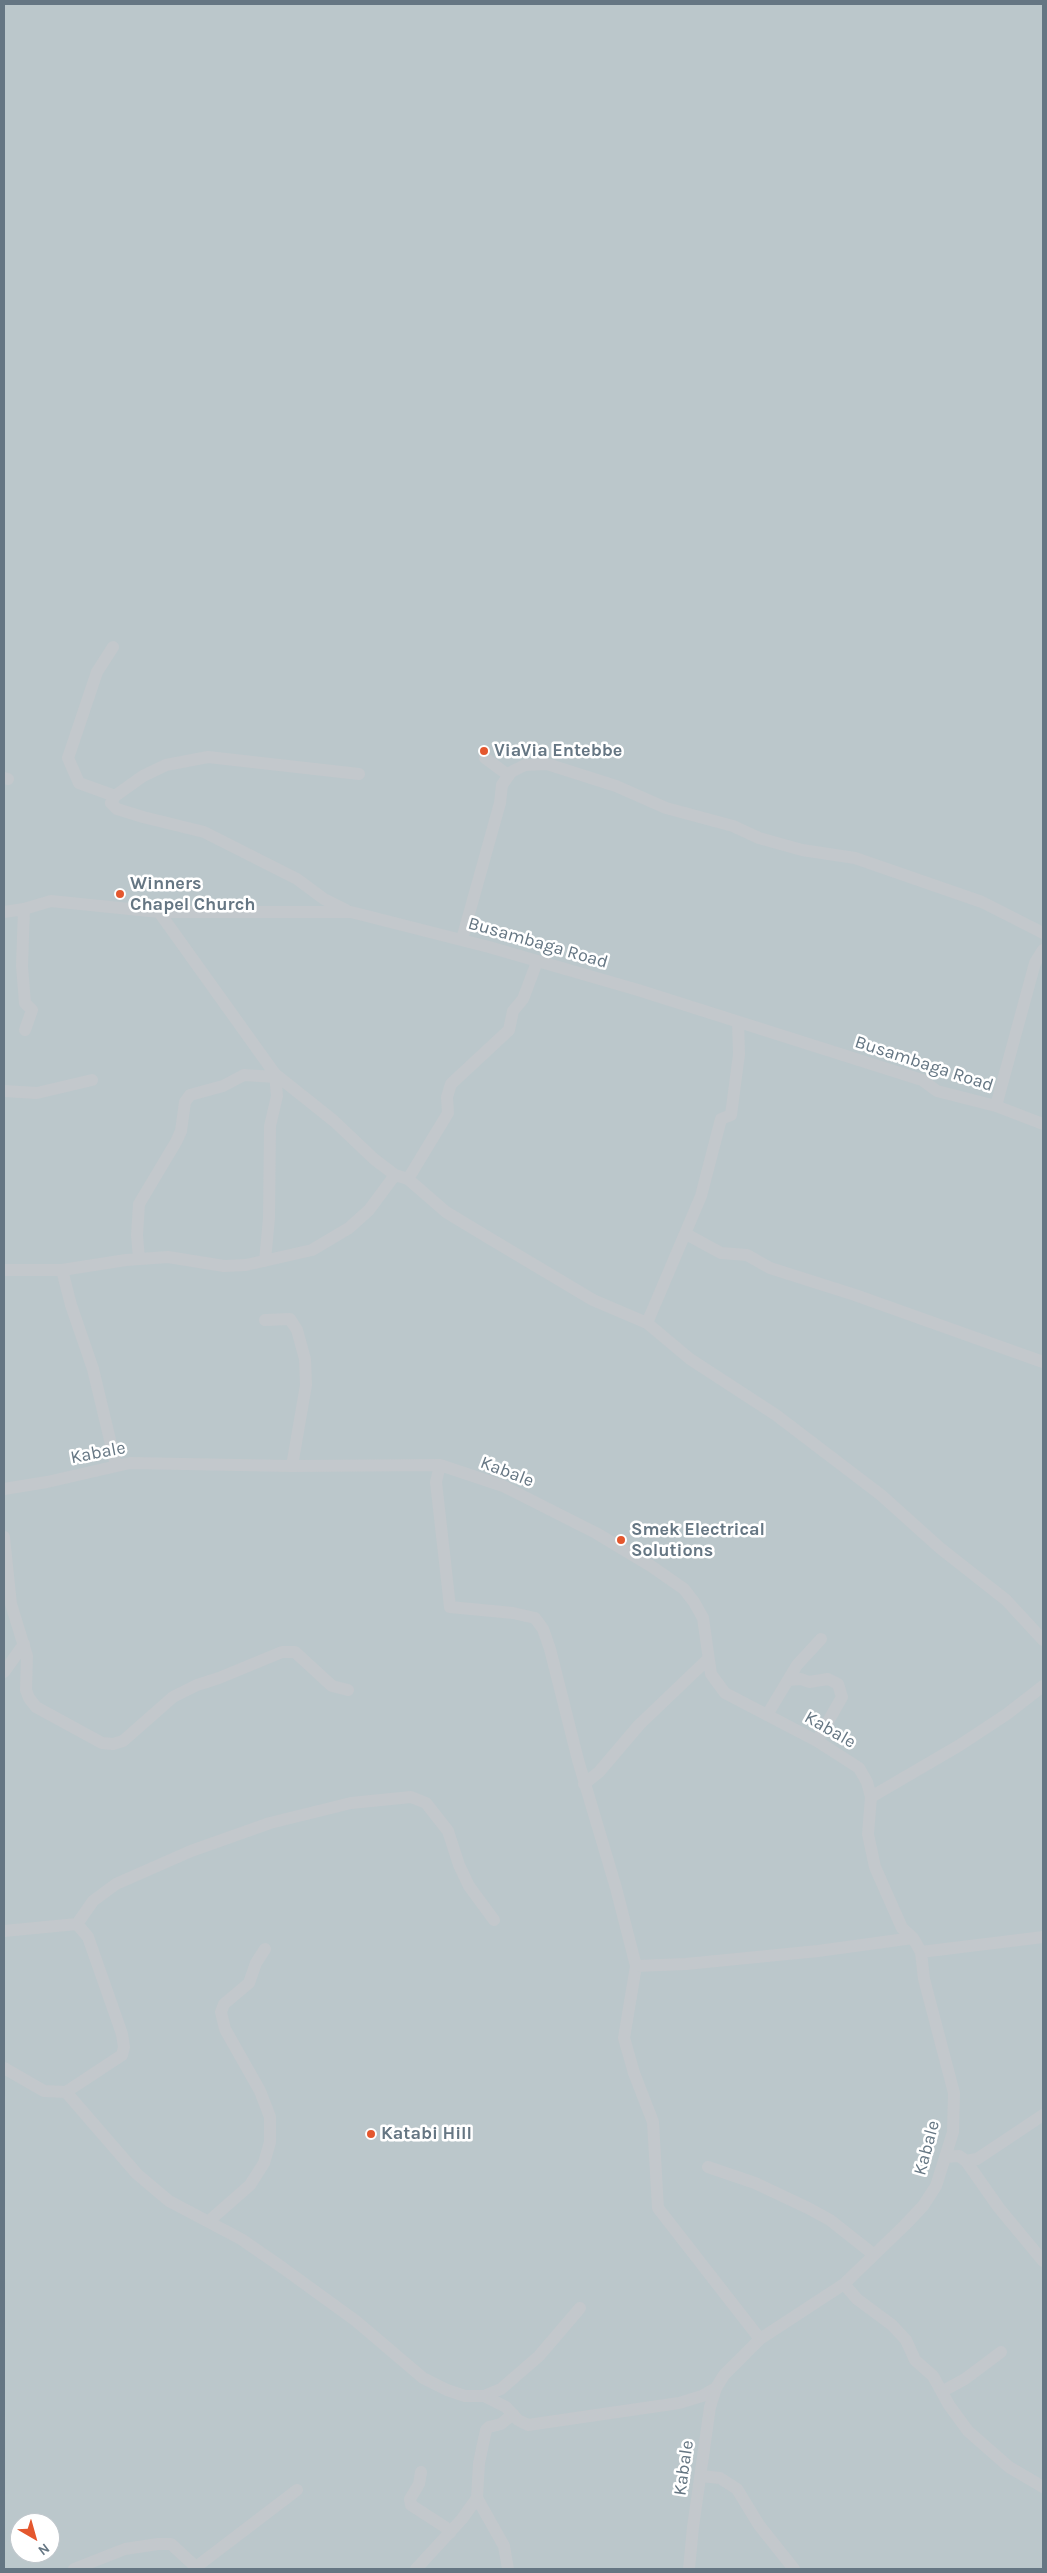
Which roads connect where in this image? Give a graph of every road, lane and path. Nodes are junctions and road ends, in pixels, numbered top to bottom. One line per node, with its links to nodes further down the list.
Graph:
1 (113, 647): 5 (street)
2 (486, 758): 4 (street)
3 (359, 774): 5 (street)
4 (508, 775): 10 (street); 11 (street)
5 (114, 796): 9 (street)
6 (24, 909): 7 (street, Busambaga Road); 8 (street, Busambaga Road); 15 (street)
7 (4, 912)
8 (159, 912): 9 (street, Busambaga Road); 16 (street)
9 (351, 912): 11 (street, Busambaga Road)
10 (1043, 933)
11 (462, 940): 13 (street, Busambaga Road)
12 (1043, 950): 19 (street)
13 (536, 962): 14 (street, Busambaga Road); 22 (street)
14 (738, 1022): 19 (street, Busambaga Road); 23 (street)
15 (25, 1030)
16 (275, 1075): 21 (street); 24 (street); 25 (street)
17 (92, 1080): 18 (street)
18 (4, 1091)
19 (996, 1106): 20 (street, Busambaga Road)
20 (1043, 1124)
21 (395, 1175): 22 (street); 25 (street)
22 (408, 1179): 29 (street)
23 (686, 1234): 29 (street); 30 (street)
24 (139, 1259): 25 (street); 27 (street)
25 (265, 1260)
26 (4, 1270): 27 (street)
27 (62, 1270): 31 (street)
28 (265, 1320): 33 (street)
29 (647, 1324): 37 (street)
30 (1043, 1362)
31 (116, 1464): 33 (street, Kabale); 34 (street, Kabale)
32 (440, 1464): 33 (street, Kabale); 39 (street, Kabale); 46 (street)
33 (292, 1466)
34 (4, 1489)
35 (4, 1537): 38 (street)
36 (821, 1639): 41 (street)
37 (1043, 1640)
38 (24, 1644): 40 (street); 43 (street)
39 (708, 1659): 44 (street, Kabale); 46 (street)
40 (4, 1672)
41 (788, 1680): 44 (street); 45 (street)
42 (1043, 1686): 47 (street)
43 (348, 1690)
44 (767, 1715): 45 (street, Kabale)
45 (817, 1741): 47 (street, Kabale)
46 (584, 1784): 55 (street)
47 (870, 1797): 52 (street, Kabale)
48 (494, 1920): 49 (street)
49 (77, 1924): 50 (street); 57 (street)
50 (4, 1931)
51 (1043, 1937): 54 (street)
52 (913, 1938): 54 (street, Kabale); 55 (street)
53 (265, 1949): 62 (street)
54 (921, 1952): 59 (street, Kabale)
55 (636, 1966): 67 (street)
56 (4, 2068): 57 (street)
57 (66, 2092): 62 (street)
58 (1043, 2115): 60 (street)
59 (945, 2157): 60 (street); 63 (street, Kabale)
60 (966, 2161): 64 (street)
61 (708, 2167): 63 (street)
62 (208, 2221): 71 (street)
63 (873, 2254): 65 (street, Kabale)
64 (1043, 2261)
65 (844, 2284): 67 (street, Kabale); 70 (street)
66 (580, 2308): 71 (street)
67 (760, 2339): 69 (street, Kabale)
68 (1001, 2352): 70 (street)
69 (716, 2388): 72 (street); 74 (street, Kabale)
70 (943, 2391): 75 (street)
71 (484, 2396): 72 (street)
72 (513, 2414): 77 (street)
73 (421, 2472): 78 (street)
74 (701, 2476): 83 (street, Kabale); 84 (street)
75 (1043, 2487)
76 (297, 2490): 79 (street)
77 (477, 2498): 78 (street); 82 (street)
78 (450, 2533): 81 (street)
79 (197, 2568): 80 (street)
80 (74, 2569)
81 (416, 2569)
82 (508, 2569)
83 (689, 2569)
84 (794, 2569)

